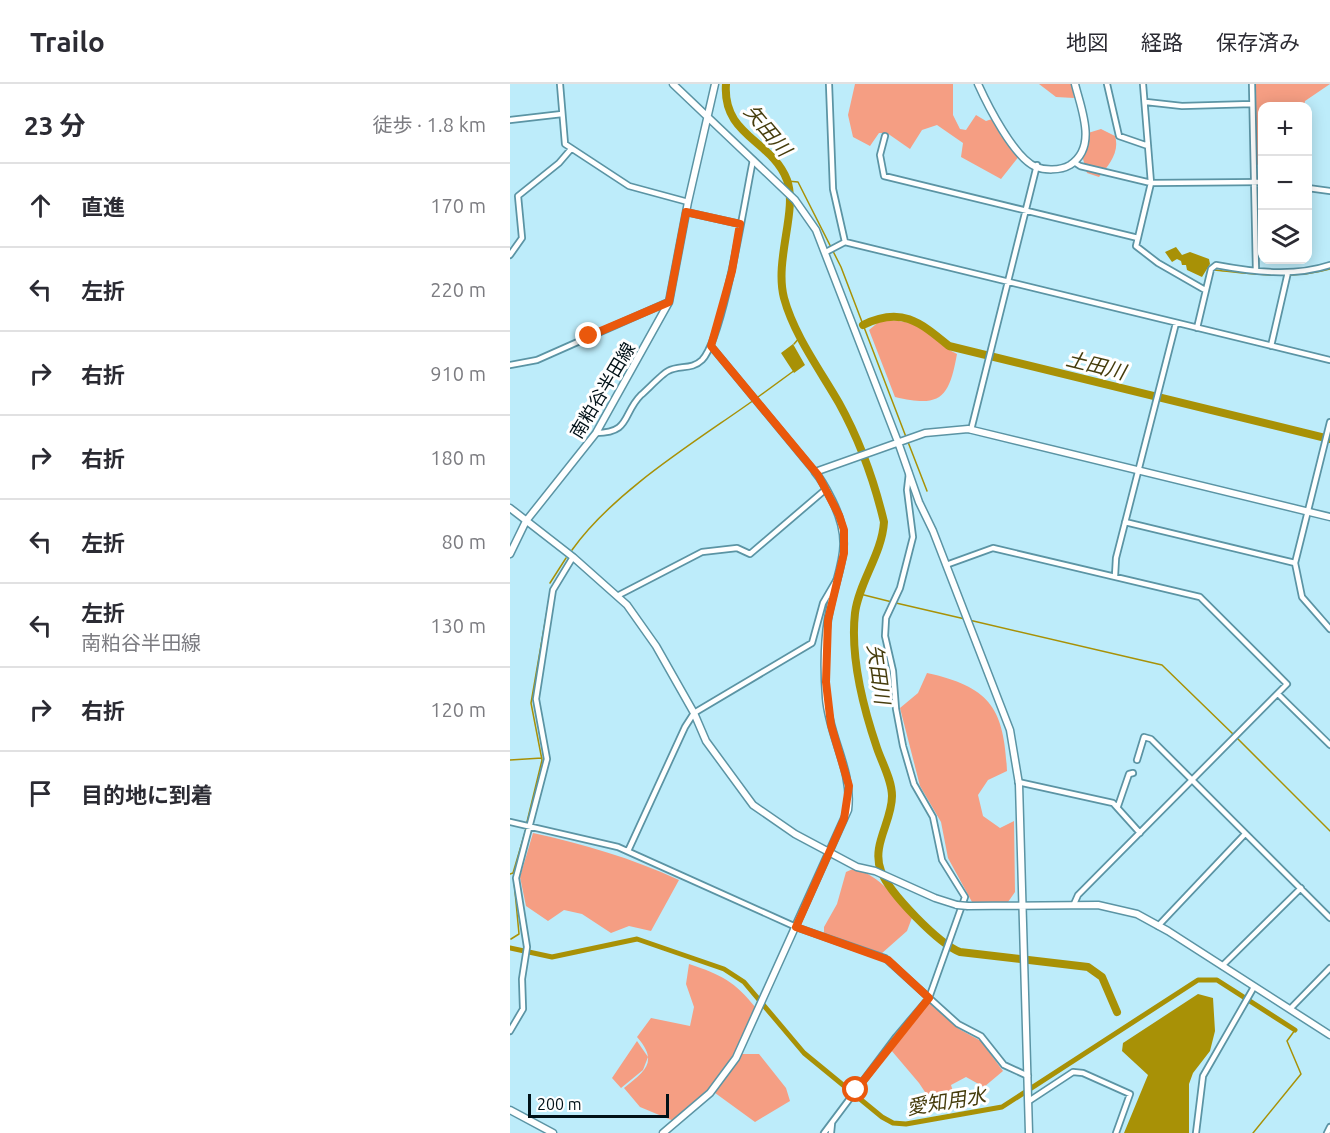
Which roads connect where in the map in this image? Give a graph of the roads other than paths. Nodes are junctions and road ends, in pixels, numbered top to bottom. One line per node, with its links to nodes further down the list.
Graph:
1 (560, 84): 12 (street)
2 (673, 84): 13 (street)
3 (715, 84): 13 (street, 南粕谷半田線)
4 (829, 84): 31 (street)
5 (978, 84): 20 (street)
6 (1075, 84): 19 (street)
7 (1107, 84): 16 (street)
8 (1143, 84): 10 (street)
9 (1252, 84): 11 (street)
10 (1146, 102): 11 (street); 16 (street)
11 (1252, 104): 21 (street)
12 (562, 114): 14 (street); 17 (street)
13 (707, 116): 18 (street); 26 (street, 南粕谷半田線)
14 (510, 120)
15 (885, 136): 27 (street)
16 (1148, 146): 23 (street)
17 (571, 149): 26 (street); 33 (street)
18 (753, 160): 29 (street); 32 (street)
19 (1074, 162): 20 (street); 23 (street)
20 (1036, 165): 27 (street)
21 (1254, 181): 22 (street); 23 (street); 35 (street)
22 (1258, 181)
23 (1151, 183): 30 (street)
24 (1312, 189): 25 (street)
25 (1330, 191)
26 (688, 202): 28 (street, 南粕谷半田線)
27 (1025, 210): 30 (street); 37 (street)
28 (686, 212): 29 (street); 39 (street, 南粕谷半田線)
29 (740, 224): 42 (street)
30 (1138, 238): 38 (street)
31 (845, 242): 32 (street); 37 (street)
32 (826, 252): 49 (street)
33 (510, 255)
34 (1330, 265): 36 (street)
35 (1256, 271): 36 (street); 38 (street)
36 (1288, 272): 43 (street)
37 (1007, 282): 40 (street); 47 (street)
38 (1205, 290): 41 (street)
39 (669, 302): 45 (street); 48 (street, 南粕谷半田線)
40 (1176, 323): 41 (street); 50 (street)
41 (1197, 328): 43 (street)
42 (711, 346): 48 (street); 51 (street)
43 (1271, 346): 44 (street)
44 (1330, 360)
45 (510, 365)
46 (1330, 422): 55 (street)
47 (971, 430): 49 (street); 50 (street)
48 (596, 433): 57 (street, 南粕谷半田線)
49 (898, 442): 51 (street); 52 (street)
50 (1140, 471): 55 (street); 58 (street)
51 (815, 472): 53 (street)
52 (909, 473): 62 (street); 90 (street)
53 (826, 489): 64 (street); 65 (street)
54 (510, 508): 57 (street)
55 (1308, 512): 56 (street); 61 (street)
56 (1330, 517)
57 (526, 520): 59 (street, 南粕谷半田線); 60 (street)
58 (1125, 522): 61 (street); 63 (street)
59 (510, 554)
60 (573, 556): 65 (street); 76 (street)
61 (1295, 563): 66 (street)
62 (946, 565): 63 (street); 73 (street)
63 (1115, 576): 67 (street)
64 (838, 579): 68 (street); 80 (street)
65 (619, 595): 68 (street)
66 (1330, 628)
67 (1278, 694): 69 (street); 72 (street)
68 (694, 713): 79 (street); 80 (street)
69 (1330, 745)
70 (1137, 760): 72 (street)
71 (1133, 773): 74 (street)
72 (1192, 780): 77 (street); 78 (street)
73 (1018, 782): 74 (street); 83 (street)
74 (1118, 806): 77 (street)
75 (510, 822): 76 (street)
76 (531, 827): 79 (street); 92 (street)
77 (1140, 833): 82 (street)
78 (1245, 834): 81 (street); 85 (street)
79 (628, 851): 86 (street)
80 (830, 851): 83 (street, bridge); 86 (street)
81 (1301, 888): 84 (street); 87 (street)
82 (1074, 904): 83 (street); 85 (street)
83 (1022, 907): 94 (street)
84 (1330, 918)
85 (1158, 926): 87 (street)
86 (796, 927): 90 (street); 100 (street)
87 (1222, 966): 89 (street)
88 (1330, 968): 91 (street)
89 (1254, 987): 91 (street); 105 (street)
90 (929, 998): 94 (street); 97 (street)
91 (1290, 1009): 93 (street)
92 (510, 1031)
93 (1330, 1035)
94 (1028, 1076): 95 (street)
95 (1028, 1099): 103 (street); 104 (street)
96 (510, 1110): 99 (street)
97 (832, 1123): 101 (street); 102 (street)
98 (1330, 1127): 106 (street)
99 (553, 1133)
100 (663, 1133)
101 (824, 1133)
102 (831, 1133)
103 (1029, 1133)
104 (1116, 1133)
105 (1196, 1133)
106 (1327, 1133)

